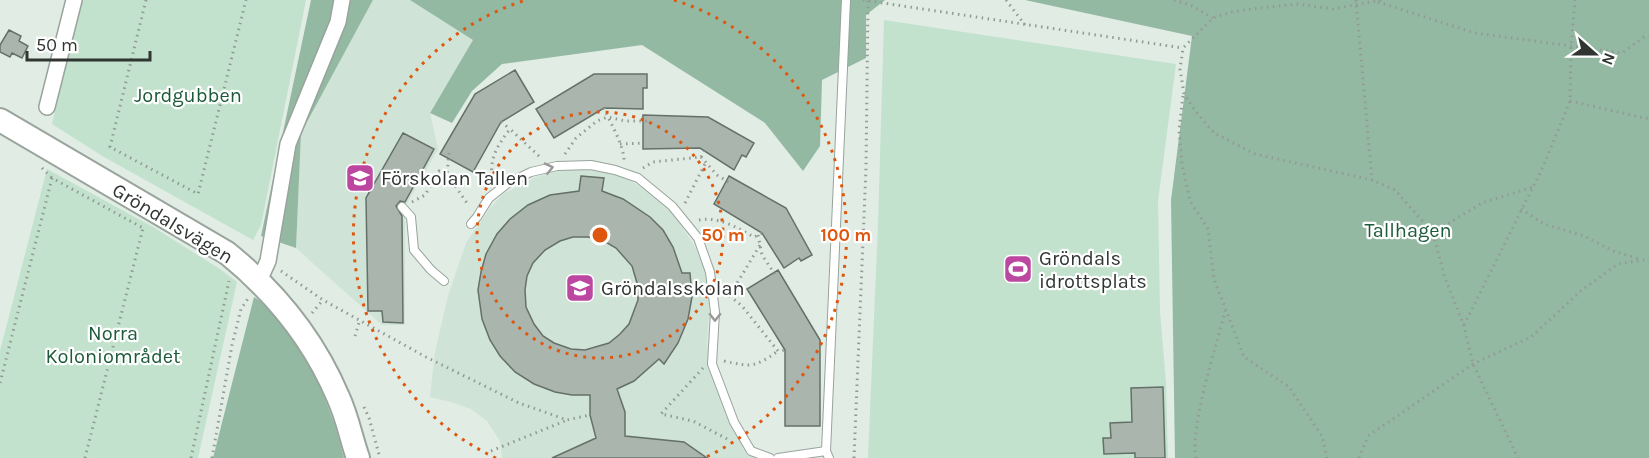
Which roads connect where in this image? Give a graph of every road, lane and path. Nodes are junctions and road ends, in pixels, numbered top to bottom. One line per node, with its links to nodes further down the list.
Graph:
1 (74, 0): 21 (street)
2 (146, 0): 3 (path)
3 (246, 0)
4 (342, 0): 54 (street)
5 (846, 0): 72 (lane)
6 (863, 0): 11 (path)
7 (1007, 0): 15 (path)
8 (1174, 0): 14 (path)
9 (1356, 0): 13 (path)
10 (1575, 0): 17 (path)
11 (868, 1): 15 (path); 79 (path)
12 (1379, 1): 13 (path); 17 (path)
13 (1357, 5): 14 (path); 38 (path)
14 (1213, 18): 18 (path)
15 (1025, 25): 18 (path)
16 (1649, 37): 17 (path)
17 (1571, 47): 20 (path)
18 (1183, 48): 19 (path)
19 (1184, 94): 38 (path); 61 (path)
20 (1570, 101): 24 (path); 40 (path)
21 (47, 107)
22 (604, 108): 23 (path)
23 (608, 117): 26 (path); 30 (path); 35 (path)
24 (1649, 119)
25 (0, 120): 54 (street, Gröndalsvägen)
26 (648, 121)
27 (501, 122): 28 (path)
28 (510, 129): 35 (path); 41 (path)
29 (643, 143): 30 (path)
30 (620, 144): 37 (path)
31 (704, 151): 33 (path)
32 (449, 153): 36 (path)
33 (700, 157): 34 (path); 37 (path)
34 (706, 162): 39 (path); 44 (path)
35 (554, 166): 37 (lane); 41 (lane, one-way to 35)
36 (447, 174): 42 (path); 45 (path)
37 (628, 174): 44 (lane)
38 (1372, 180): 49 (path)
39 (730, 183)
40 (1533, 187): 43 (path); 49 (path)
41 (495, 193): 45 (lane)
42 (402, 207): 57 (lane)
43 (1521, 209): 52 (path); 64 (path)
44 (679, 215): 46 (lane)
45 (477, 217): 47 (lane)
46 (685, 223): 51 (path); 59 (lane)
47 (471, 224)
48 (143, 228): 50 (path); 68 (path); 73 (path)
49 (1433, 233): 64 (path)
50 (152, 234)
51 (760, 245): 55 (path); 58 (path)
52 (1641, 259): 53 (path); 67 (path)
53 (1649, 259)
54 (263, 271): 60 (path); 75 (path); 76 (street, Gröndalsvägen)
55 (776, 276)
56 (230, 278): 74 (path)
57 (444, 281)
58 (725, 292): 59 (path); 66 (path)
59 (714, 299): 77 (lane, one-way to 77)
60 (323, 300): 62 (path); 63 (path)
61 (1226, 310): 80 (path); 81 (path)
62 (312, 313)
63 (360, 320): 65 (path); 70 (path)
64 (1464, 326): 67 (path)
65 (355, 336)
66 (784, 350)
67 (1473, 364): 82 (path); 83 (path)
68 (0, 383)
69 (590, 415): 70 (path)
70 (567, 420): 71 (path)
71 (491, 451)
72 (828, 455): 78 (lane)
73 (85, 458)
74 (191, 458)
75 (212, 458)
76 (358, 458)
77 (770, 458)
78 (778, 458)
79 (854, 458)
80 (1196, 458)
81 (1328, 458)
82 (1359, 458)
83 (1518, 458)

